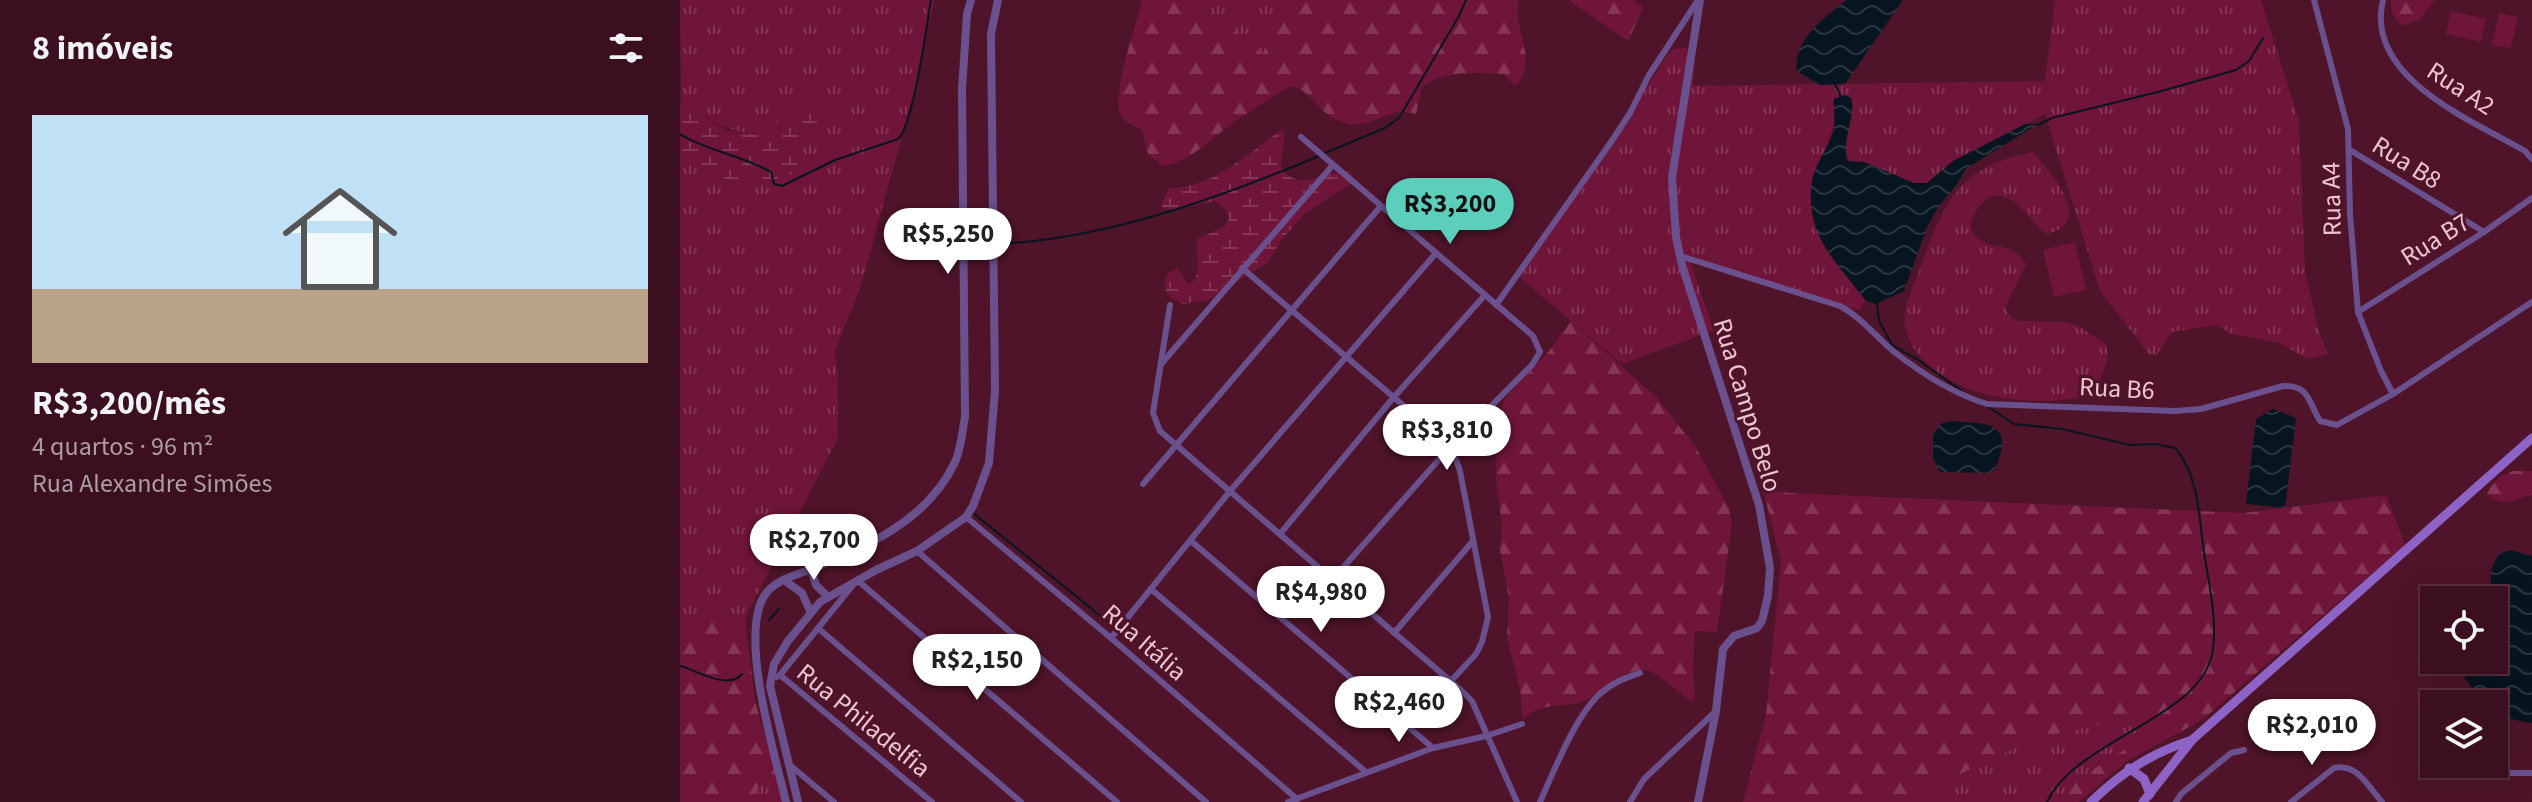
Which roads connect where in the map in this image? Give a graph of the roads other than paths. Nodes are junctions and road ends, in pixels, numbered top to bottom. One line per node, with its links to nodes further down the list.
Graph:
1 (971, 0): 38 (street)
2 (998, 0): 33 (street)
3 (1699, 0): 16 (street, Rua Campo Belo); 21 (street)
4 (2314, 0): 8 (street, Rua A4)
5 (2383, 0): 9 (street, Rua A2)
6 (1301, 137): 11 (street)
7 (2532, 146): 9 (street)
8 (2350, 150): 14 (street, Rua B8); 23 (street, Rua A4)
9 (2525, 151): 10 (street, Rua A2)
10 (2532, 159)
11 (1332, 166): 13 (street); 17 (street)
12 (2532, 198): 14 (street, Rua B7)
13 (1380, 207): 15 (street); 22 (street)
14 (2484, 232): 23 (street, Rua B7)
15 (1436, 253): 18 (street); 24 (street)
16 (1680, 256): 26 (street, Rua B6); 52 (street, Rua Campo Belo)
17 (1242, 268): 22 (street); 25 (street)
18 (1485, 295): 21 (street); 27 (street)
19 (2532, 302): 26 (street, Rua B6)
20 (1170, 305): 25 (street)
21 (1496, 305): 30 (street)
22 (1291, 310): 24 (street); 29 (street)
23 (2358, 312): 26 (street, Rua A4)
24 (1347, 357): 27 (street); 32 (street)
25 (1160, 365): 29 (street)
26 (2393, 394)
27 (1394, 397): 30 (street); 34 (street)
28 (2532, 438): 55 (main road)
29 (1176, 445): 31 (street); 32 (street)
30 (1451, 446): 36 (street); 41 (street)
31 (1143, 484)
32 (1231, 490): 34 (street); 35 (street)
33 (969, 512): 37 (street); 47 (street, Rua Itália)
34 (1280, 534): 41 (street)
35 (1191, 541): 42 (street); 56 (street)
36 (1473, 541): 46 (street); 51 (street)
37 (917, 551): 40 (street); 71 (street)
38 (811, 569): 39 (street); 43 (street)
39 (784, 580): 44 (street); 65 (street)
40 (857, 580): 43 (street); 45 (street); 70 (street)
41 (1332, 580): 46 (street)
42 (1152, 590): 47 (street); 60 (street)
43 (828, 597): 44 (street)
44 (810, 611): 50 (street)
45 (819, 629): 49 (street); 69 (street)
46 (1394, 633): 51 (street)
47 (1111, 638): 63 (street, Rua Itália)
48 (1640, 673): 74 (street)
49 (780, 675): 50 (street, Rua Philadelfia); 68 (street, Rua Philadelfia)
50 (770, 681): 58 (street)
51 (1450, 682): 54 (street)
52 (1716, 711): 75 (street); 76 (street, Rua Campo Belo)
53 (1522, 724): 54 (street)
54 (1486, 736): 56 (street); 73 (street)
55 (2192, 740): 59 (main road); 64 (main road)
56 (1433, 748): 60 (street)
57 (2244, 750): 78 (street)
58 (788, 764): 66 (street); 67 (street)
59 (2129, 768): 64 (main road); 77 (main road)
60 (1366, 772): 63 (street)
61 (2508, 772): 62 (street)
62 (2532, 773)
63 (1297, 799): 72 (street)
64 (2147, 799)
65 (786, 802)
66 (798, 802)
67 (834, 802)
68 (932, 802)
69 (1021, 802)
70 (1117, 802)
71 (1206, 802)
72 (1288, 802)
73 (1517, 802)
74 (1540, 802)
75 (1630, 802)
76 (1698, 802)
77 (2091, 802)
78 (2176, 802)
79 (2291, 802): 80 (street)
80 (2382, 802)

